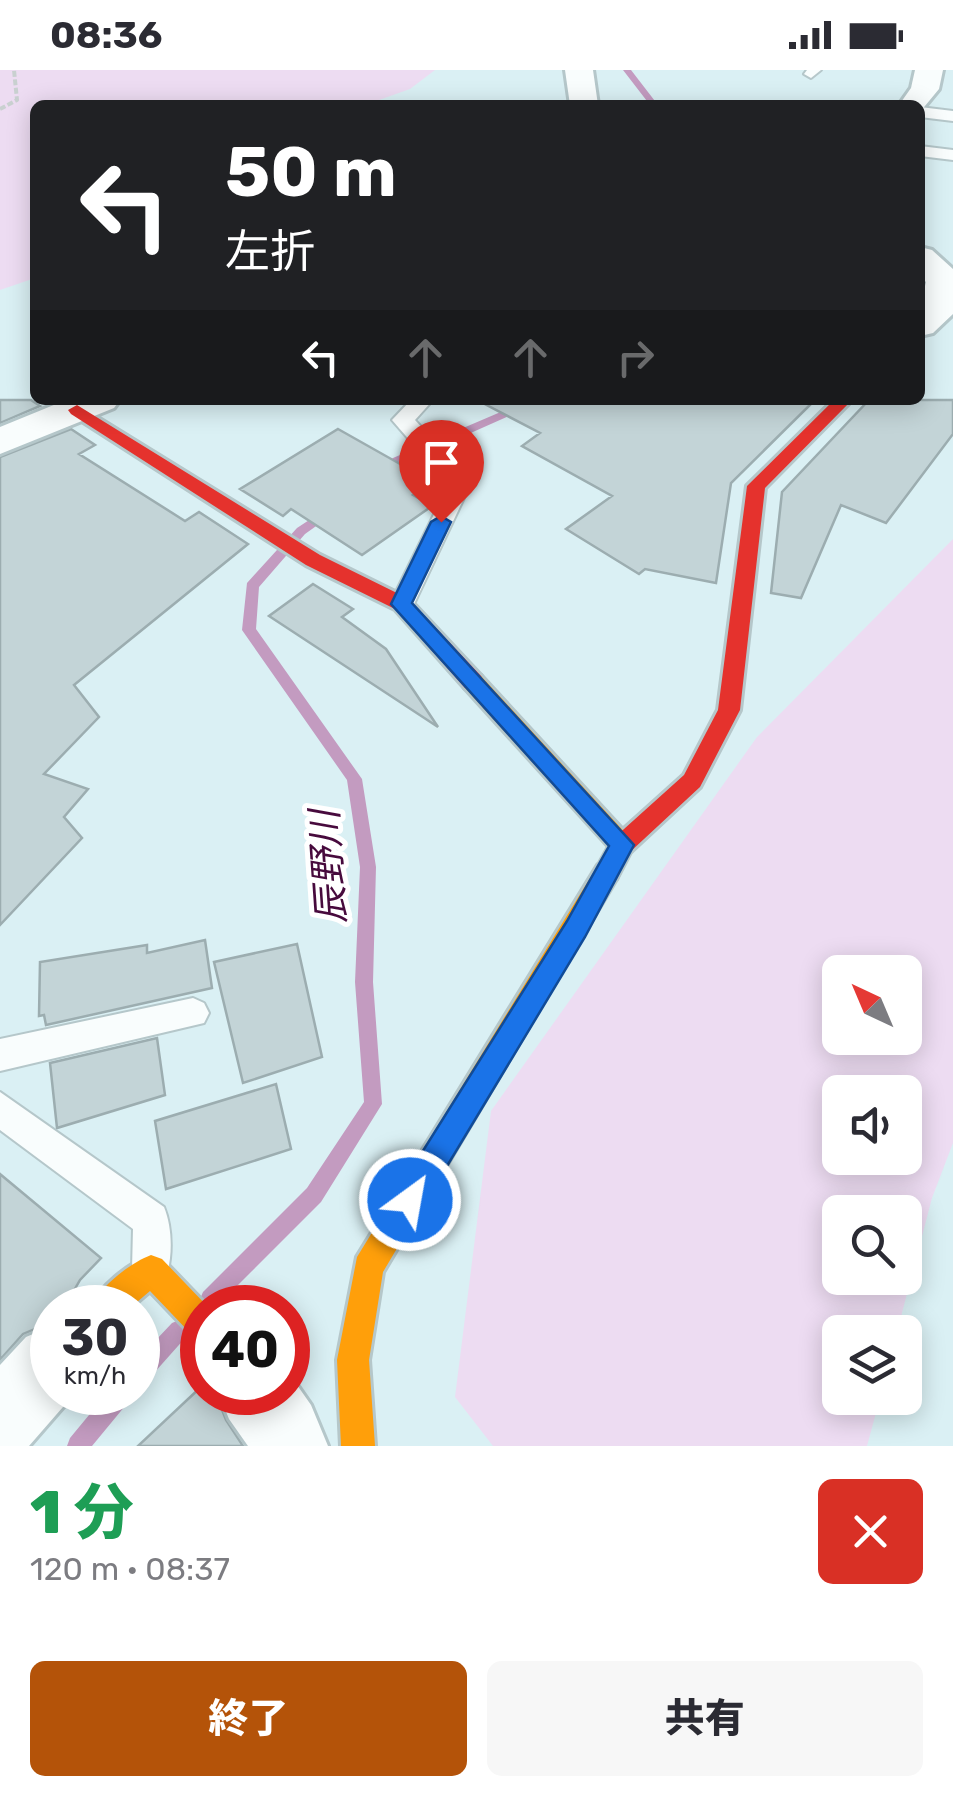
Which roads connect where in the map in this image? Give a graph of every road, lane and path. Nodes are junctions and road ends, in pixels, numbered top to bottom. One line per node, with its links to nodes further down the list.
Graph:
1 (14, 70): 6 (path)
2 (580, 70): 4 (street)
3 (929, 70): 5 (street)
4 (583, 100)
5 (916, 100)
6 (0, 109)
7 (925, 113): 8 (lane)
8 (953, 116)
9 (925, 152): 10 (lane)
10 (953, 155)
11 (925, 262): 12 (street)
12 (925, 320)
13 (88, 405): 16 (street); 17 (street)
14 (418, 405): 17 (lane)
15 (839, 405): 18 (street)
16 (0, 442)
17 (402, 604): 18 (street)
18 (622, 845): 29 (street)
19 (193, 1013): 20 (lane)
20 (0, 1056)
21 (0, 1109): 22 (lane)
22 (152, 1270): 23 (street); 24 (street)
23 (134, 1285)
24 (180, 1299)
25 (30, 1387): 27 (street)
26 (272, 1415): 28 (street)
27 (0, 1420)
28 (289, 1446)
29 (358, 1446)

